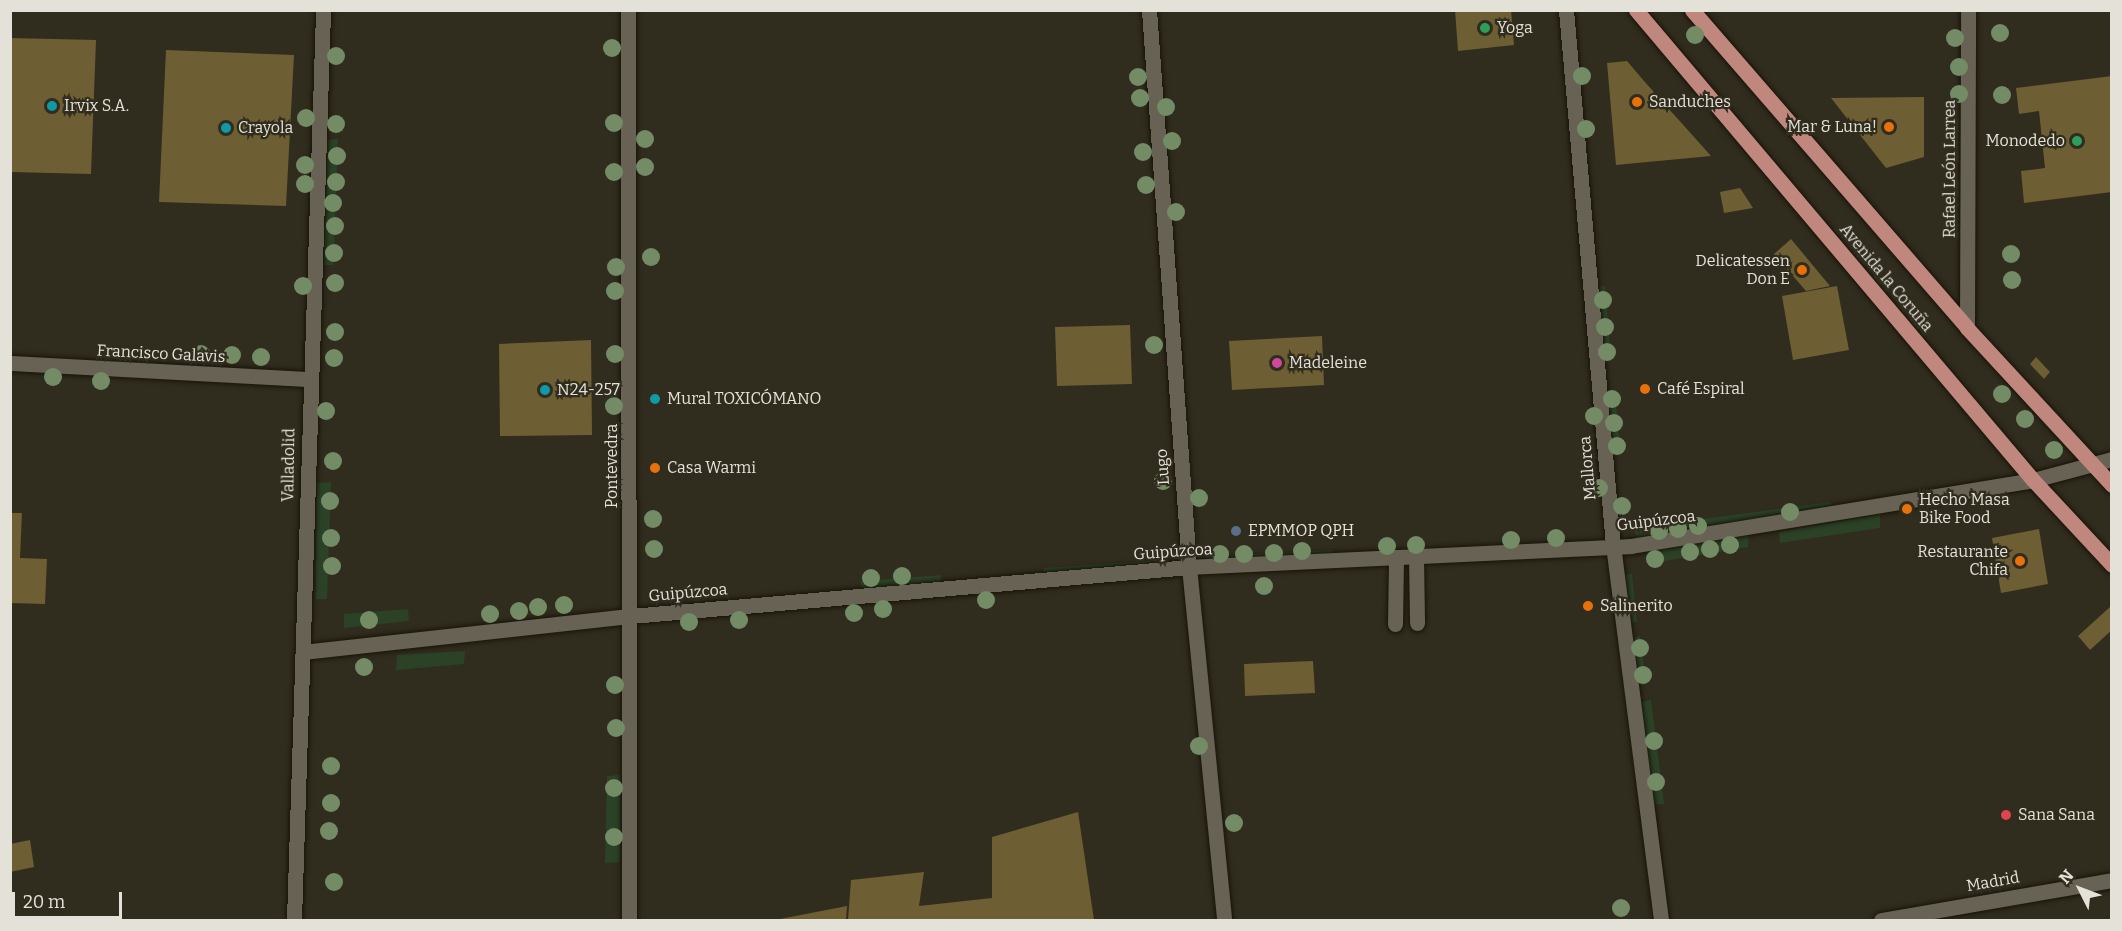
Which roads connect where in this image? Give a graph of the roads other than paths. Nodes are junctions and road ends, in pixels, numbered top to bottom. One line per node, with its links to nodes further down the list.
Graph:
1 (323, 10): 10 (street, Valladolid)
2 (628, 10): 20 (street, Pontevedra)
3 (1149, 10): 19 (street, Lugo)
4 (1566, 10): 15 (street, Mallorca)
5 (1636, 10): 13 (main road, Avenida la Coruña)
6 (1692, 10): 8 (main road, Avenida la Coruña)
7 (1968, 10): 8 (street, Rafael León Larrea)
8 (1967, 328): 12 (main road, Avenida la Coruña)
9 (10, 363): 10 (street, Francisco Galavis)
10 (309, 379): 23 (street, Valladolid)
11 (2112, 459): 12 (street, Guipúzcoa)
12 (2093, 463): 13 (street, Guipúzcoa); 14 (main road, Avenida la Coruña)
13 (2033, 480): 15 (street, Guipúzcoa); 18 (main road, Avenida la Coruña)
14 (2112, 484)
15 (1613, 545): 16 (street, Guipúzcoa); 28 (street, Mallorca)
16 (1416, 556): 17 (street, Guipúzcoa); 21 (street)
17 (1396, 557): 19 (street, Guipúzcoa); 22 (street)
18 (2112, 565)
19 (1189, 567): 20 (street, Guipúzcoa); 27 (street, Lugo)
20 (631, 616): 23 (street, Guipúzcoa); 26 (street, Pontevedra)
21 (1417, 623)
22 (1395, 624)
23 (303, 652): 25 (street, Valladolid)
24 (2112, 880): 29 (street, Madrid)
25 (294, 921)
26 (630, 921)
27 (1224, 921)
28 (1661, 921)
29 (1881, 921)

